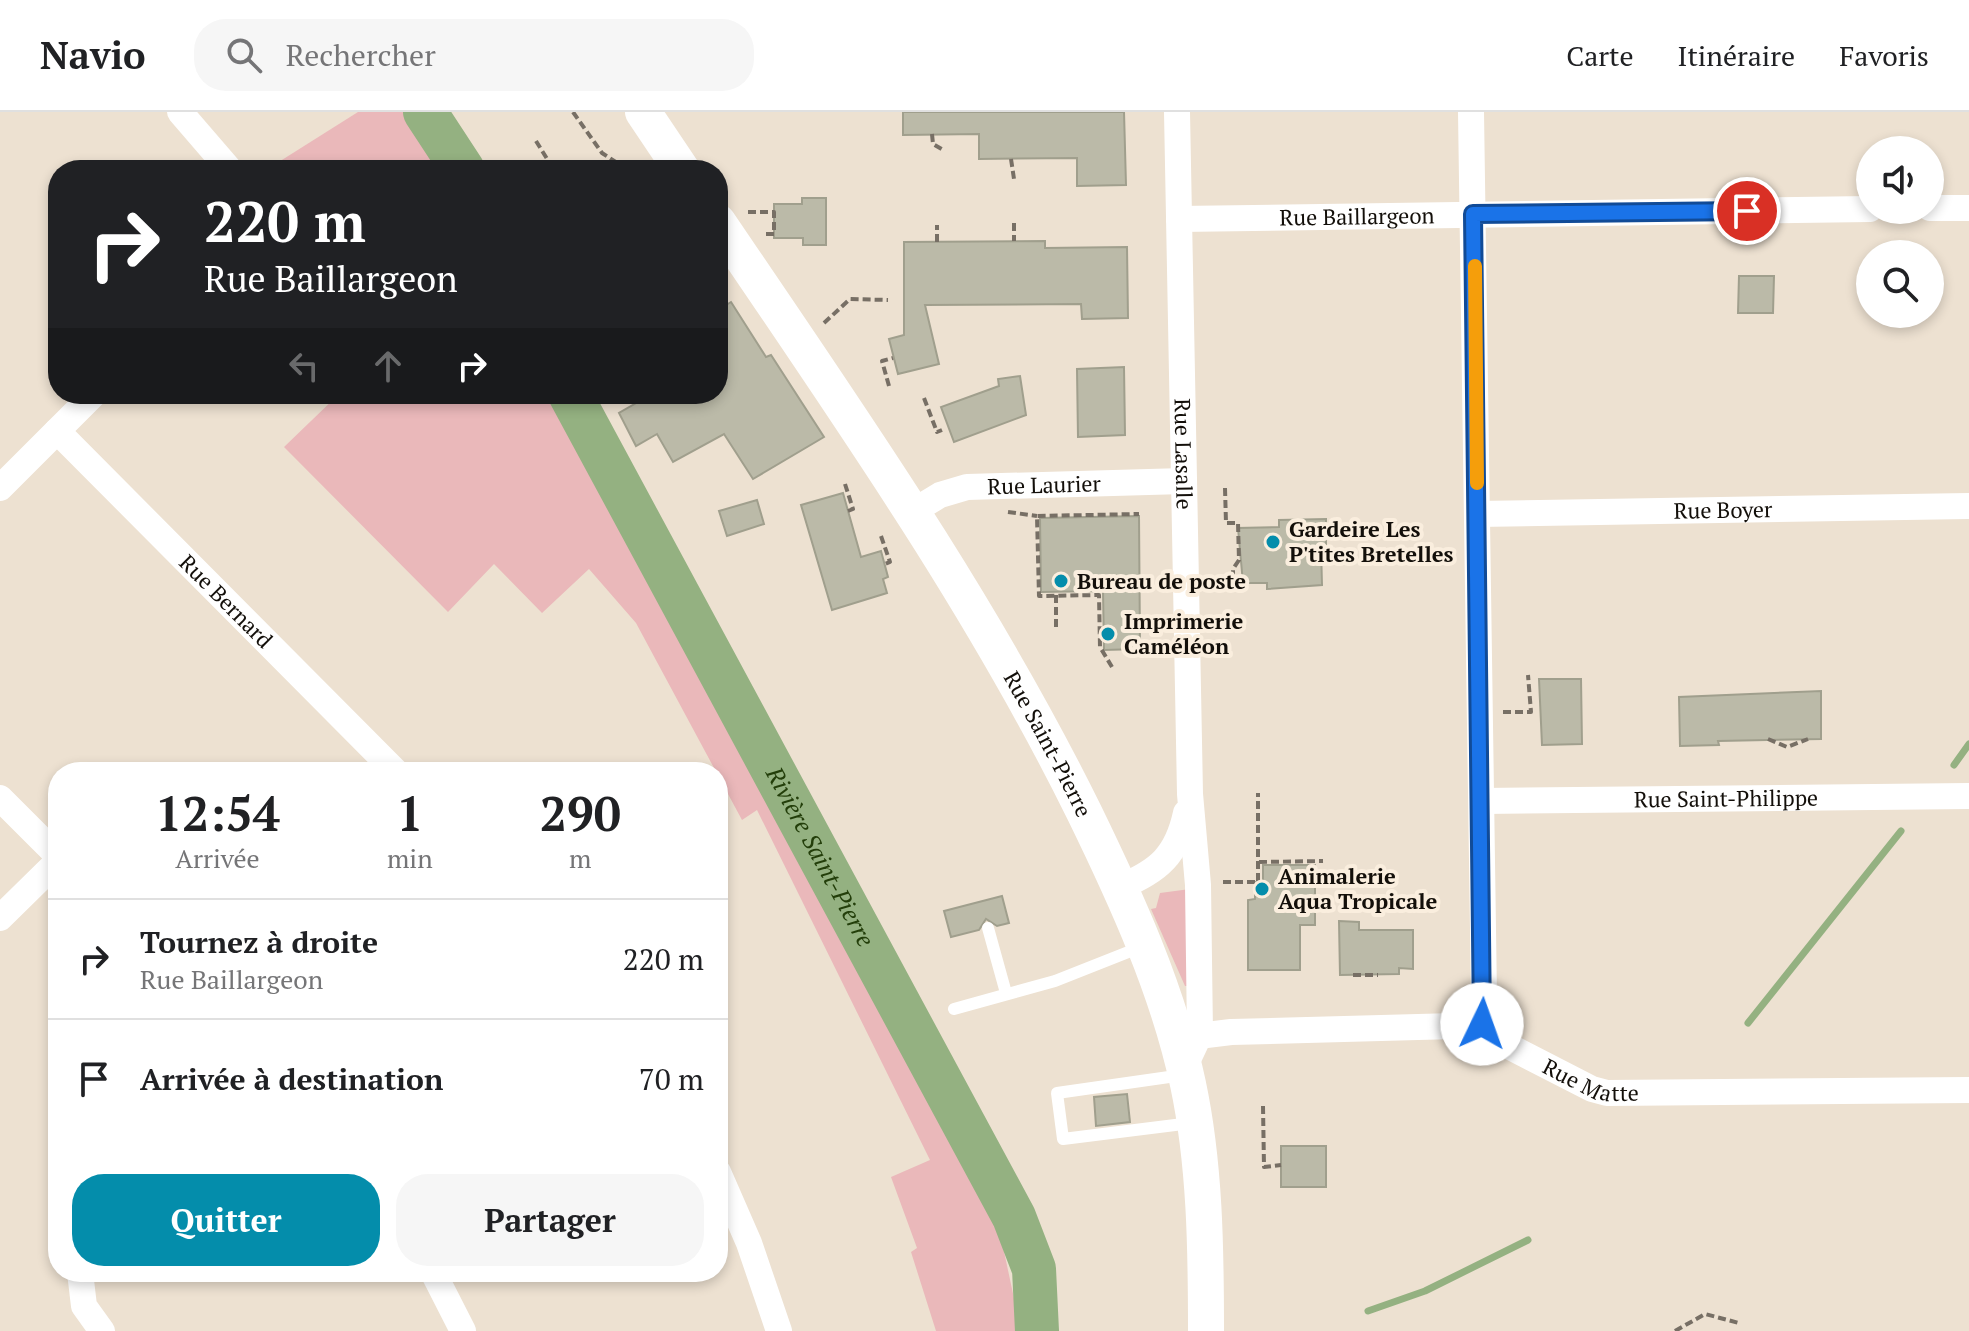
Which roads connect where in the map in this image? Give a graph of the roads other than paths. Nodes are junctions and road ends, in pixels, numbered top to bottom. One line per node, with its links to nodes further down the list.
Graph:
1 (180, 112): 5 (street)
2 (643, 112): 6 (main road)
3 (1177, 112): 11 (street, Rue Lasalle)
4 (1471, 112): 10 (street)
5 (221, 160)
6 (675, 160)
7 (1944, 208): 8 (street)
8 (1969, 208)
9 (1856, 209): 10 (street, Rue Baillargeon)
10 (1473, 214): 11 (street, Rue Baillargeon); 19 (street)
11 (1179, 219): 15 (street, Rue Lasalle)
12 (728, 220): 18 (main road, Rue Saint-Pierre)
13 (84, 404): 14 (street)
14 (57, 431): 16 (street); 20 (street, Rue Bernard)
15 (1184, 481): 18 (street, Rue Laurier); 21 (street, Rue Lasalle)
16 (0, 488)
17 (1969, 506): 19 (street, Rue Boyer)
18 (912, 512): 27 (main road, Rue Saint-Pierre)
19 (1477, 514): 24 (street)
20 (386, 762)
21 (1190, 794): 27 (street, Rue Lasalle); 34 (street, Rue Lasalle)
22 (1969, 796): 24 (street, Rue Saint-Philippe)
23 (0, 798): 25 (street)
24 (1482, 801): 33 (street)
25 (48, 848)
26 (48, 868): 28 (street)
27 (1120, 887): 30 (main road, Rue Saint-Pierre)
28 (0, 918)
29 (988, 928): 31 (lane)
30 (1144, 946): 31 (lane); 34 (main road, Rue Saint-Pierre)
31 (1006, 993): 32 (lane)
32 (954, 1009)
33 (1479, 1031): 34 (street, Rue Matte); 35 (street, Rue Matte)
34 (1186, 1054): 36 (main road, Rue Saint-Pierre); 36 (lane)
35 (1969, 1090)
36 (1195, 1123): 43 (main road, Rue Saint-Pierre)
37 (728, 1195): 42 (street)
38 (81, 1282): 40 (street)
39 (438, 1282): 41 (street)
40 (102, 1331)
41 (463, 1331)
42 (779, 1331)
43 (1206, 1331)

